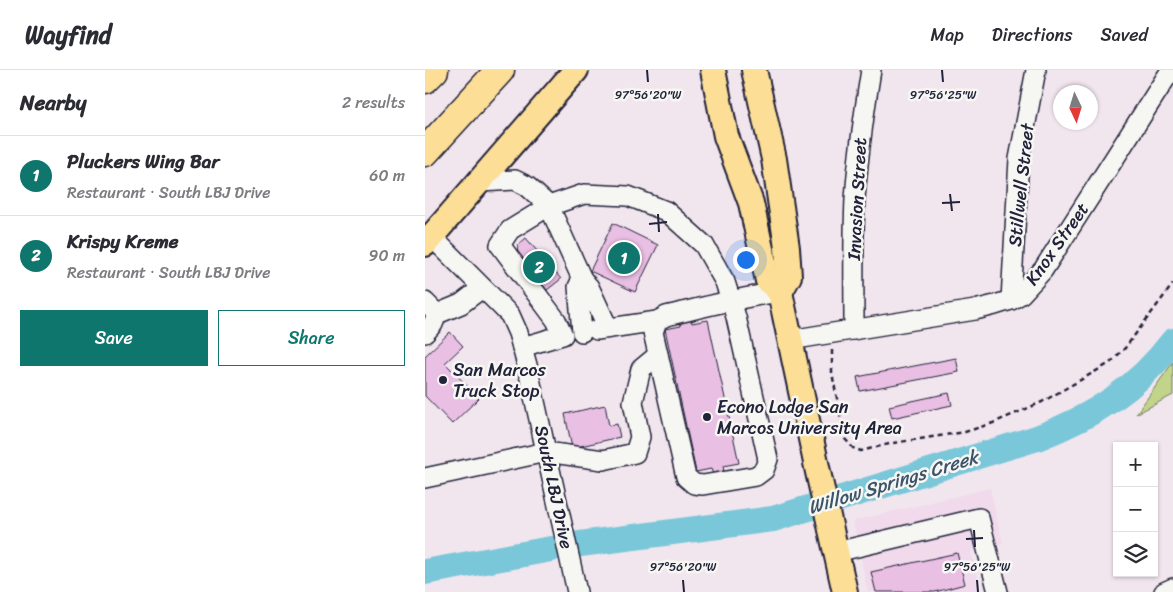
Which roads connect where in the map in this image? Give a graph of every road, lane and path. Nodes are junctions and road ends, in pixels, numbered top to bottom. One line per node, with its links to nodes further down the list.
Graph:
1 (432, 70): 9 (highway); 10 (highway)
2 (500, 70): 11 (highway)
3 (576, 70): 12 (main road)
4 (754, 70): 18 (main road)
5 (871, 70): 24 (street, Invasion Street)
6 (1036, 70): 20 (street, Stillwell Street)
7 (1171, 70): 20 (street, Knox Street)
8 (709, 72): 18 (main road)
9 (425, 75)
10 (425, 79)
11 (425, 152)
12 (480, 182): 13 (street); 14 (main road)
13 (549, 206): 15 (street); 19 (street); 28 (street)
14 (429, 240): 17 (street, South LBJ Drive)
15 (582, 279): 23 (street); 26 (street)
16 (1173, 284): 27 (path)
17 (482, 288): 21 (street); 30 (street, South LBJ Drive)
18 (780, 292): 19 (street); 29 (main road)
19 (731, 300): 22 (street); 31 (street)
20 (1011, 300): 24 (street, Knox Street)
21 (431, 308): 25 (street)
22 (657, 321): 23 (street); 31 (street)
23 (608, 328): 26 (street)
24 (854, 330): 27 (street, Knox Street)
25 (425, 332)
26 (582, 332): 28 (street)
27 (832, 333): 29 (street, Knox Street)
28 (563, 335): 30 (street)
29 (790, 340): 34 (main road)
30 (522, 347): 32 (street, South LBJ Drive)
31 (658, 355): 32 (street)
32 (547, 452): 33 (street); 36 (street, South LBJ Drive)
33 (425, 478)
34 (833, 541): 37 (main road); 38 (street)
35 (1173, 588): 39 (street)
36 (577, 592)
37 (845, 592)
38 (998, 592)
39 (1164, 592)

